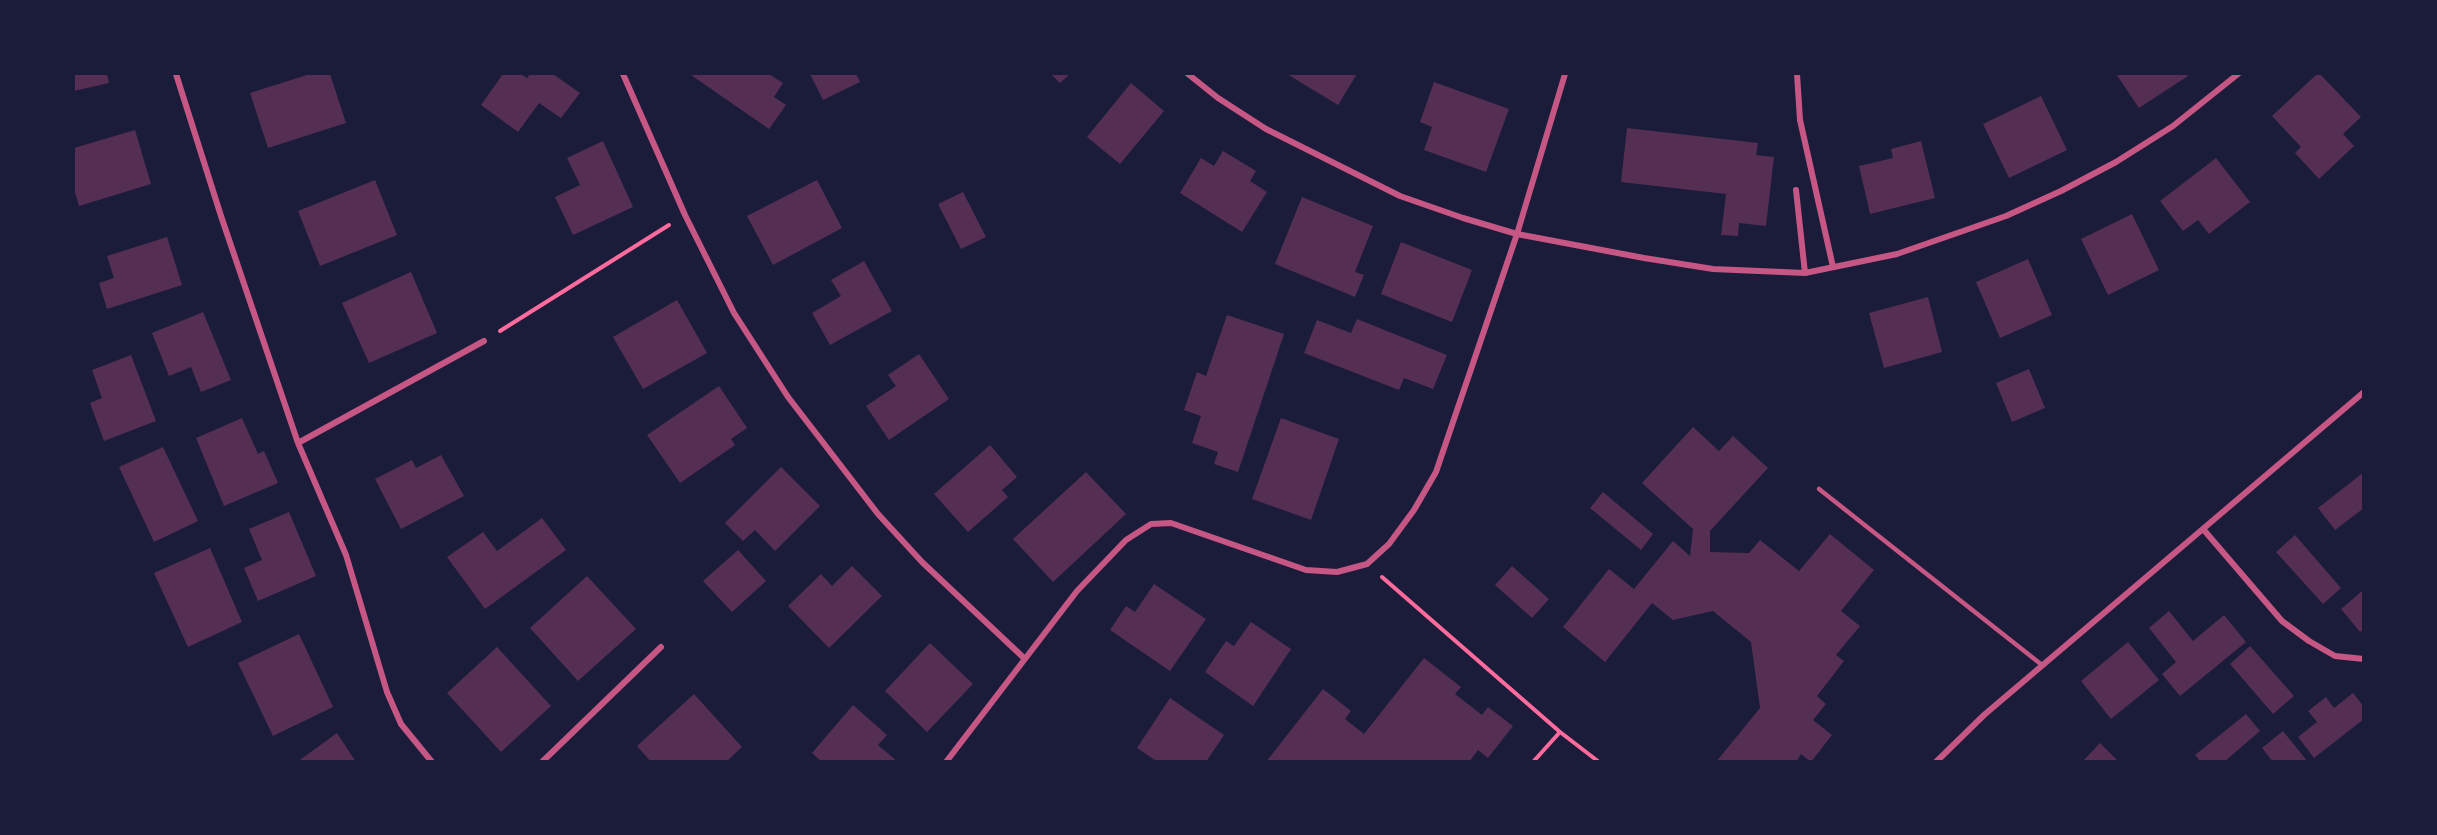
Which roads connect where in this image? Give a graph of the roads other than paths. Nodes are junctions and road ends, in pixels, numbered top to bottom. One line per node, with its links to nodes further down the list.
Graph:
1 (176, 74): 13 (street)
2 (623, 74): 17 (street)
3 (1188, 74): 8 (street)
4 (1565, 74): 8 (street)
5 (1797, 74): 9 (street)
6 (2238, 74): 9 (street)
7 (1796, 190): 10 (street)
8 (1517, 234): 10 (street); 17 (street)
9 (1833, 267): 10 (street)
10 (1805, 273)
11 (484, 341): 13 (street)
12 (2364, 392): 15 (street)
13 (298, 443): 20 (street)
14 (1819, 489): 19 (lane)
15 (2203, 529): 18 (street); 19 (street)
16 (661, 647): 21 (street)
17 (1025, 659): 22 (street)
18 (2364, 659)
19 (2042, 665): 23 (street)
20 (432, 762)
21 (542, 762)
22 (946, 762)
23 (1936, 762)

